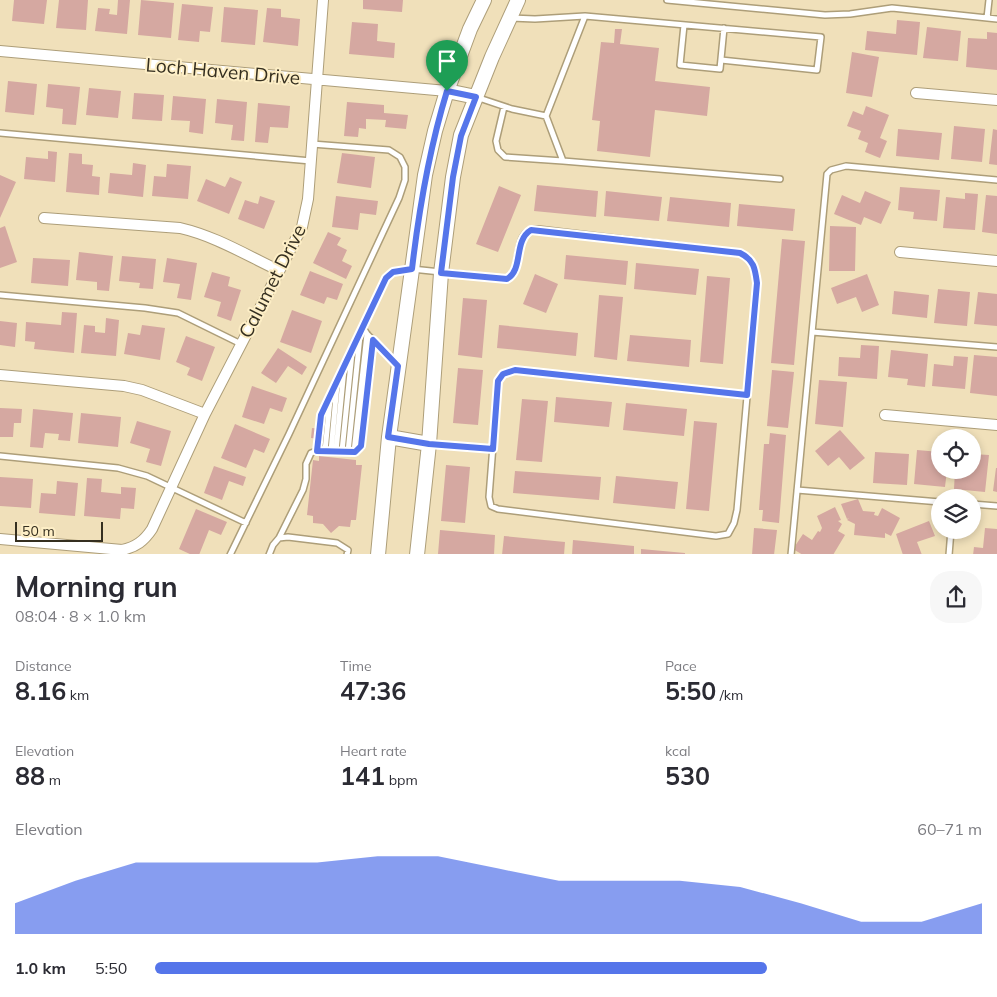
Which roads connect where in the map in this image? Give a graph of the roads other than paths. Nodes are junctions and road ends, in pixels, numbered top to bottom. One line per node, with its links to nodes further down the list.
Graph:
1 (323, 0): 14 (street, Calumet Drive)
2 (484, 0): 15 (main road)
3 (518, 0): 7 (main road)
4 (667, 0): 8 (lane)
5 (989, 0): 8 (lane)
6 (585, 16): 7 (lane); 10 (lane); 20 (lane)
7 (510, 18): 17 (main road)
8 (987, 18): 9 (lane)
9 (997, 19)
10 (684, 25): 11 (lane); 13 (lane)
11 (724, 28): 13 (lane); 13 (lane)
12 (0, 51): 14 (street, Loch Haven Drive)
13 (721, 60)
14 (316, 79): 15 (street, Loch Haven Drive); 22 (street, Calumet Drive)
15 (447, 91): 17 (main road); 30 (main road)
16 (916, 92): 18 (street)
17 (476, 97): 19 (lane); 32 (main road)
18 (997, 100)
19 (504, 107): 20 (lane); 24 (lane)
20 (546, 116): 24 (lane)
21 (0, 133): 23 (lane)
22 (312, 144): 23 (street, Calumet Drive); 61 (lane)
23 (311, 161): 31 (street, Calumet Drive)
24 (563, 161): 25 (lane)
25 (780, 179)
26 (997, 180): 35 (lane)
27 (44, 218): 31 (street)
28 (900, 252): 29 (street)
29 (997, 261)
30 (412, 269): 32 (lane); 34 (lane); 42 (main road)
31 (278, 270): 38 (street, Calumet Drive)
32 (441, 273): 46 (lane); 51 (main road)
33 (0, 296): 38 (lane)
34 (361, 330): 36 (lane); 40 (lane); 54 (lane)
35 (812, 332): 39 (lane); 57 (lane)
36 (367, 334): 37 (lane); 54 (lane)
37 (373, 340): 42 (lane); 54 (lane)
38 (241, 344): 47 (street, Calumet Drive)
39 (997, 347)
40 (353, 348): 41 (lane); 54 (lane)
41 (345, 364): 44 (lane); 54 (lane)
42 (398, 366): 50 (main road)
43 (0, 375): 47 (street)
44 (337, 379): 45 (lane); 54 (lane)
45 (330, 394): 53 (lane); 54 (lane)
46 (747, 395): 52 (lane); 52 (lane)
47 (204, 414): 56 (street, Calumet Drive)
48 (885, 415): 49 (street)
49 (997, 425)
50 (388, 437): 51 (main road); 68 (main road)
51 (429, 444): 52 (lane); 69 (main road)
52 (493, 449)
53 (317, 451): 54 (lane); 62 (lane)
54 (339, 451)
55 (0, 456): 56 (lane)
56 (172, 488): 61 (lane); 63 (street, Calumet Drive)
57 (797, 490): 58 (lane); 70 (lane)
58 (931, 501)
59 (981, 505): 60 (lane)
60 (997, 506)
61 (246, 523): 65 (lane)
62 (280, 538): 66 (lane); 67 (lane)
63 (0, 539)
64 (951, 539): 71 (lane)
65 (230, 554)
66 (269, 554)
67 (347, 554)
68 (378, 554)
69 (417, 554)
70 (791, 554)
71 (949, 554)

